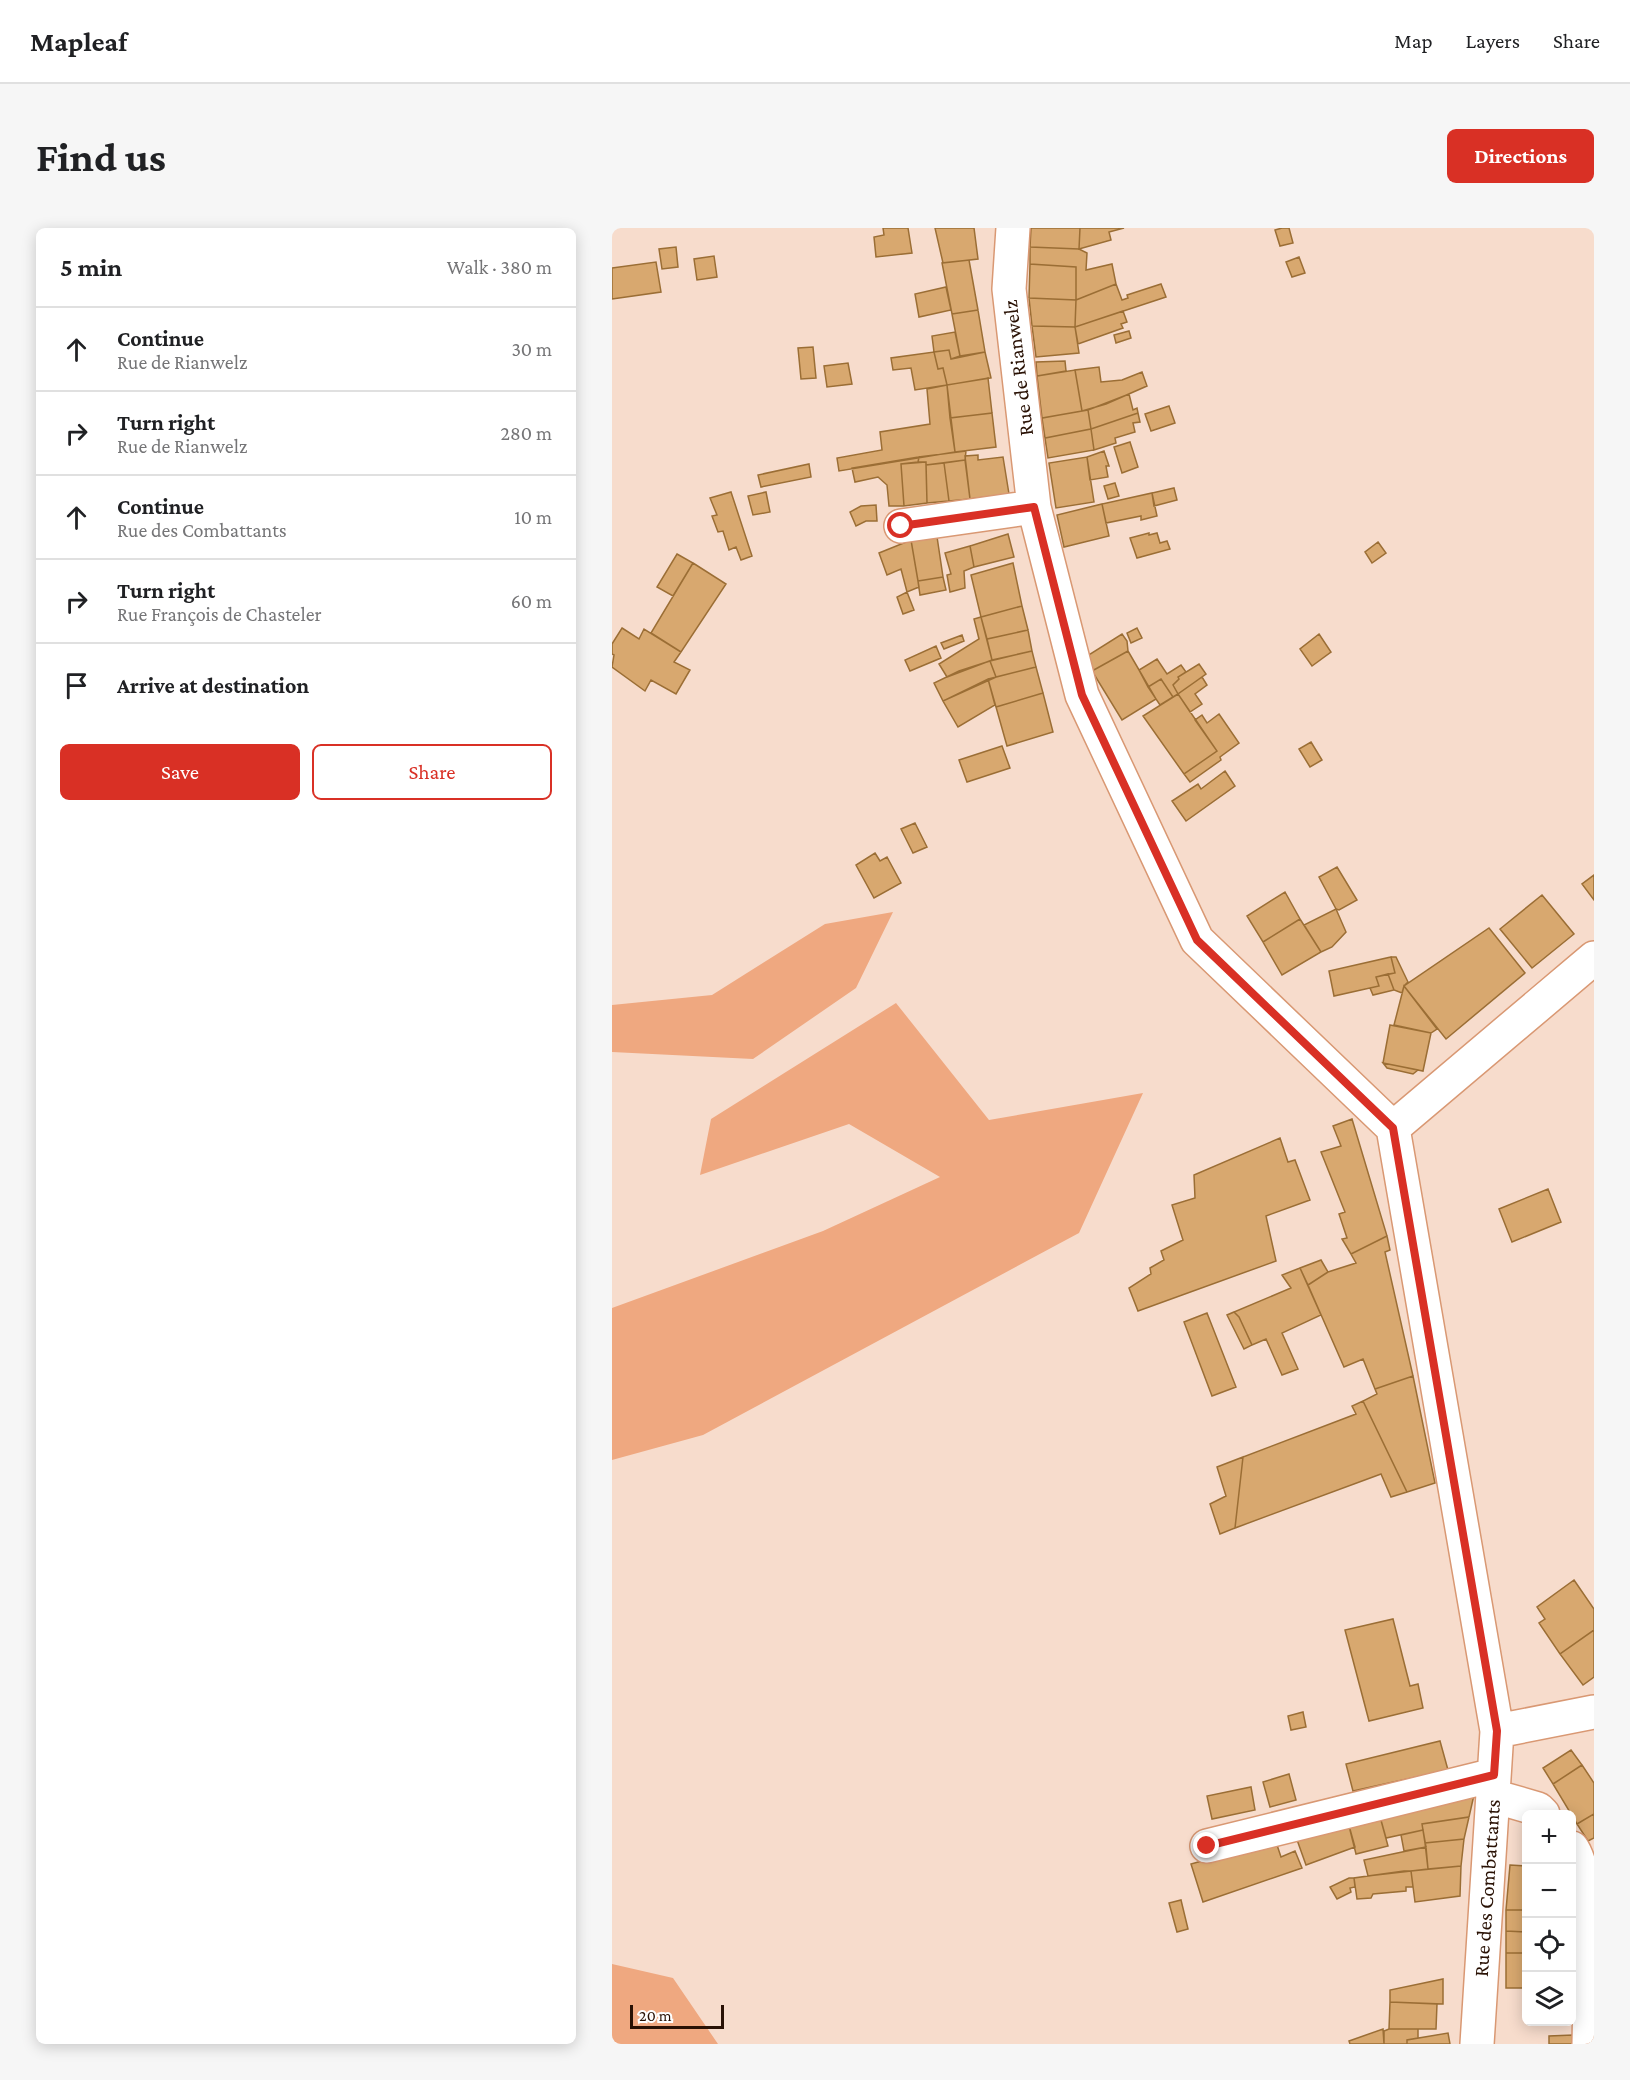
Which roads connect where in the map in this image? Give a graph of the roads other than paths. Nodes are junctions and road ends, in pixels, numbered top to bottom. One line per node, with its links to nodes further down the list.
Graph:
1 (1013, 228): 2 (street, Rue de Rianwelz)
2 (1034, 507): 3 (street); 5 (street, Rue de Rianwelz)
3 (901, 526)
4 (1594, 958): 5 (street)
5 (1393, 1128): 7 (street)
6 (1594, 1712): 7 (street)
7 (1497, 1731): 8 (street, Rue des Combattants)
8 (1493, 1785): 9 (street); 10 (street); 12 (street, Rue des Combattants)
9 (1539, 1810)
10 (1207, 1846)
11 (1576, 1853): 13 (street)
12 (1477, 2044)
13 (1589, 2044)

